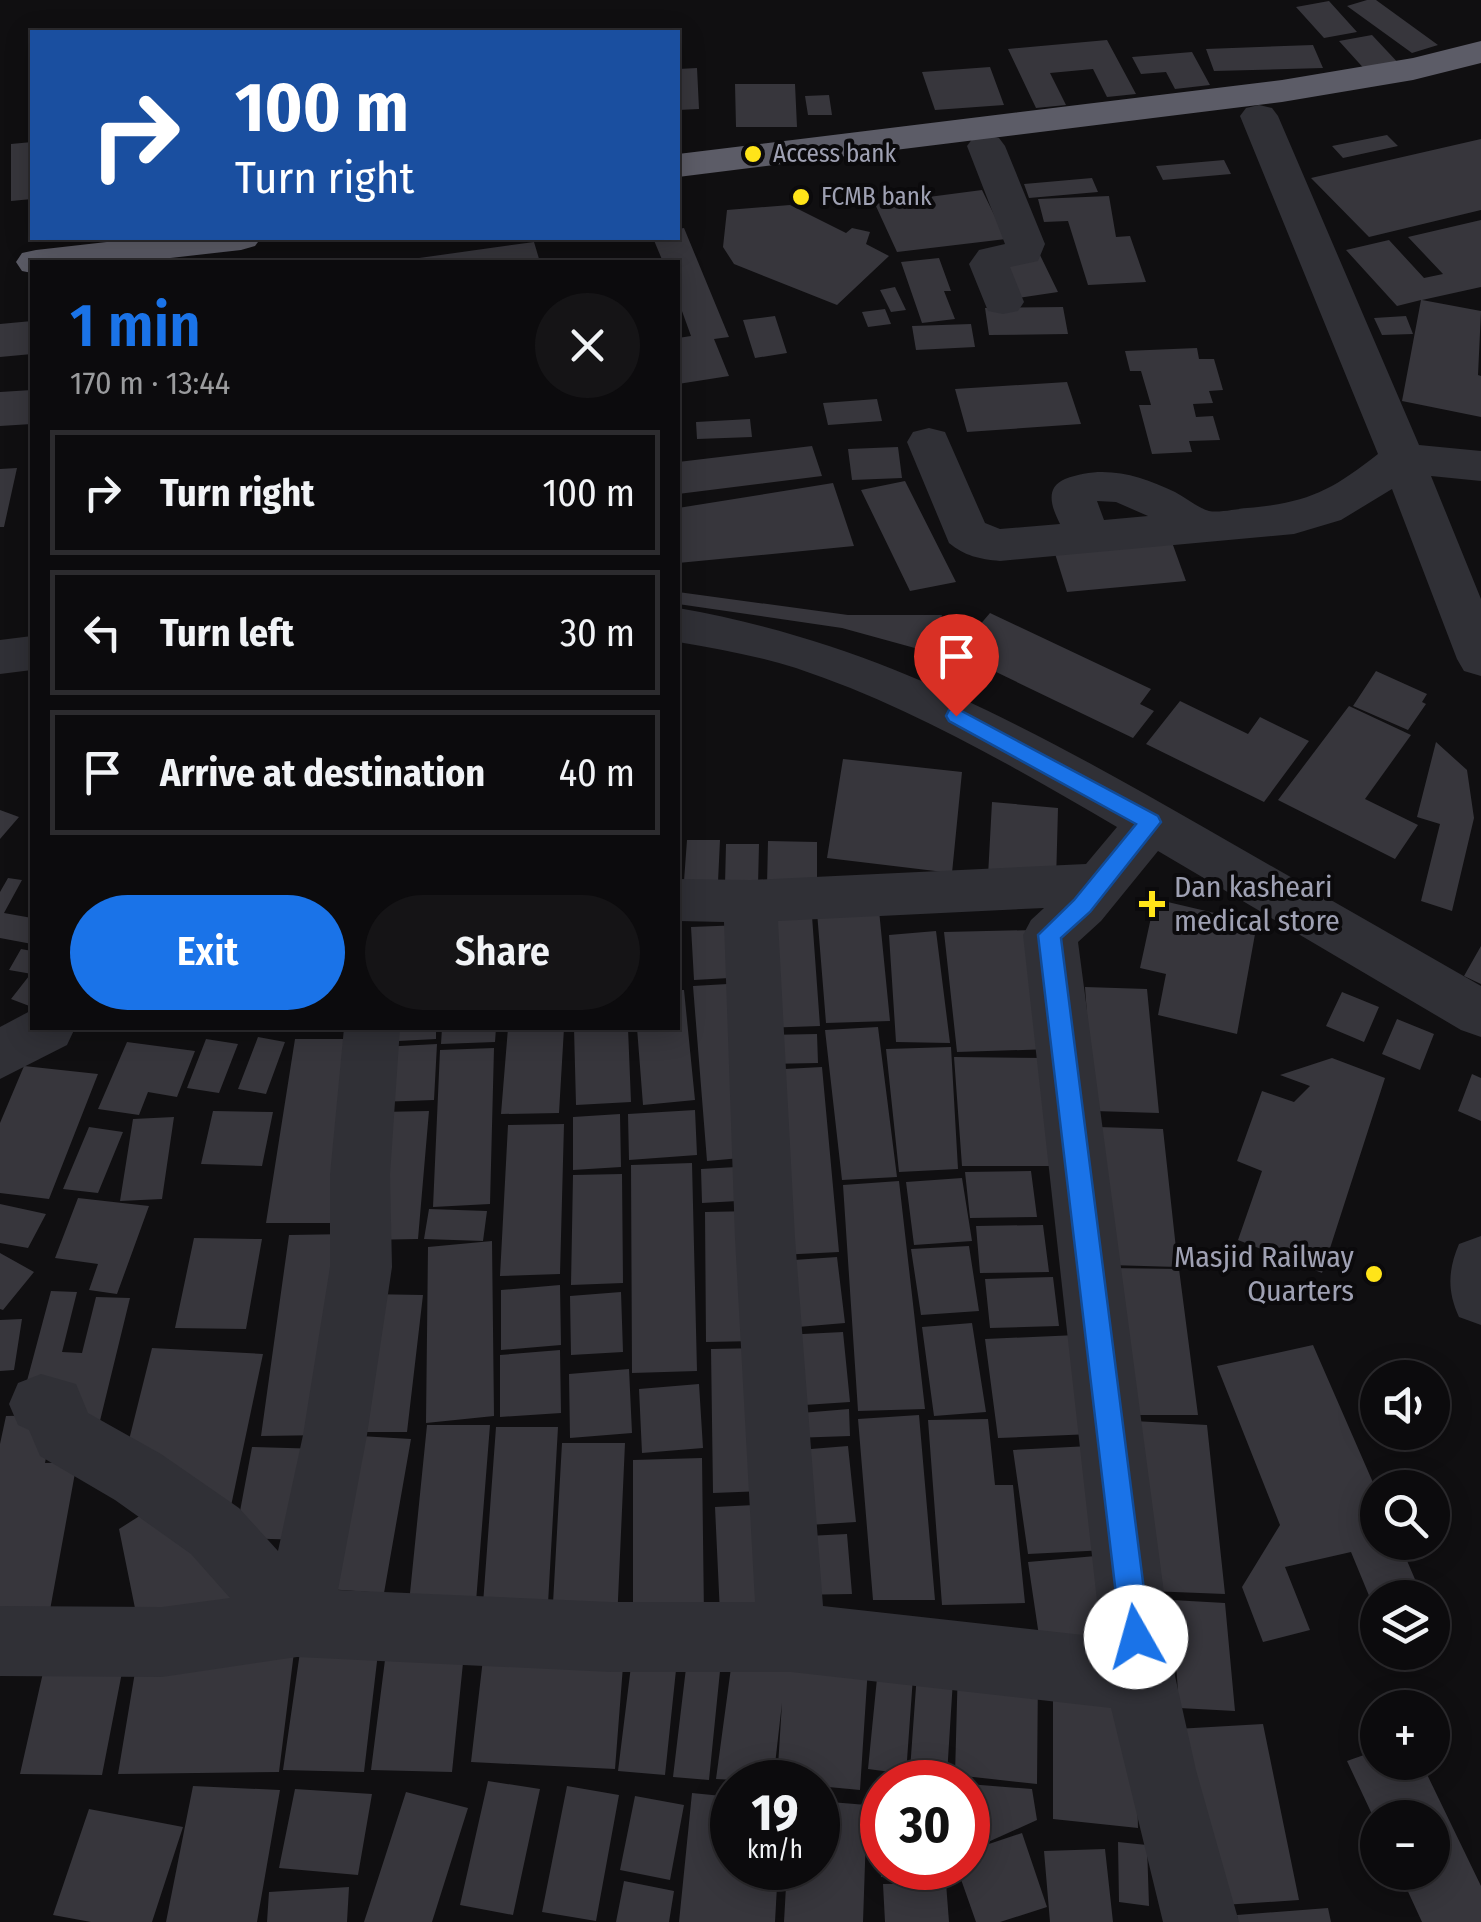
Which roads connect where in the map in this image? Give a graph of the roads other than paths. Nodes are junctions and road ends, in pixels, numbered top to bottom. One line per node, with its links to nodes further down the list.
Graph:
1 (1481, 52): 5 (highway)
2 (1481, 72): 3 (highway)
3 (1259, 116): 4 (highway); 15 (street)
4 (986, 146): 6 (highway); 13 (street)
5 (680, 166)
6 (680, 184)
7 (100, 240): 9 (highway)
8 (224, 240): 10 (highway)
9 (0, 251)
10 (59, 260)
11 (30, 263): 12 (highway)
12 (0, 267)
13 (1003, 302)
14 (929, 442): 15 (street)
15 (1402, 458): 16 (street); 20 (street)
16 (1481, 466)
17 (680, 625): 21 (street)
18 (30, 653): 19 (street)
19 (0, 657)
20 (1481, 658)
21 (1150, 822): 22 (street); 25 (street)
22 (1100, 884): 24 (street); 35 (street)
23 (680, 900): 24 (street)
24 (750, 902): 33 (street)
25 (1481, 1014)
26 (44, 1030): 28 (street)
27 (372, 1030): 32 (street)
28 (0, 1055)
29 (1481, 1264): 30 (street)
30 (1481, 1297)
31 (41, 1404): 32 (street)
32 (297, 1623): 33 (street); 34 (street)
33 (791, 1637): 35 (street)
34 (0, 1640)
35 (1140, 1676): 36 (street)
36 (1201, 1922)

